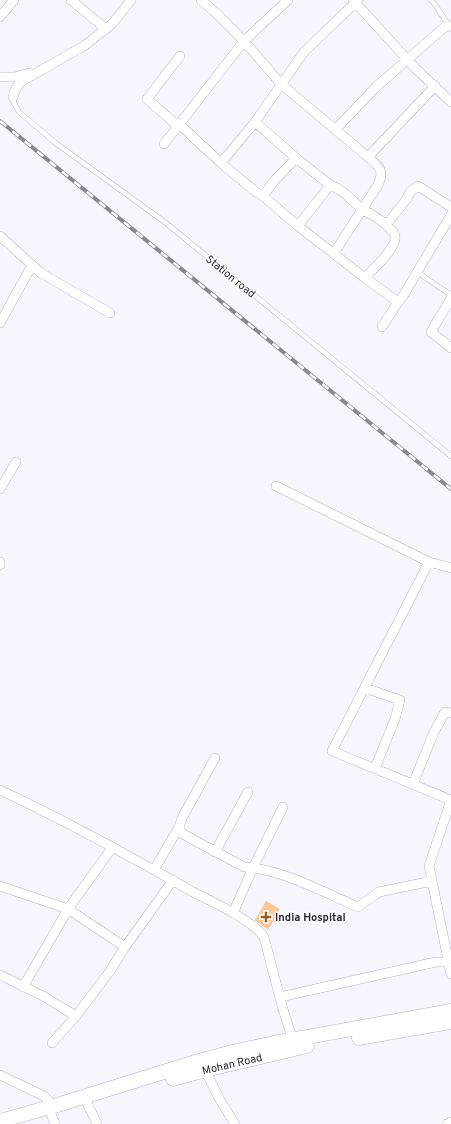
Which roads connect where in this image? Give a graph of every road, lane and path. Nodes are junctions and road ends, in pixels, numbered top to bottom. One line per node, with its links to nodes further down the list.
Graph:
1 (14, 0): 8 (street)
2 (70, 0): 10 (street)
3 (131, 0): 10 (street)
4 (201, 0): 11 (street)
5 (288, 0): 11 (street)
6 (430, 0): 9 (lane)
7 (355, 1): 13 (street); 16 (street)
8 (0, 17)
9 (449, 27): 13 (street)
10 (106, 29): 14 (street)
11 (244, 42): 16 (street); 21 (street)
12 (180, 56): 21 (street)
13 (408, 59): 17 (street); 22 (street)
14 (42, 70): 15 (street); 18 (street)
15 (0, 77)
16 (281, 84): 20 (street); 22 (street)
17 (434, 86): 19 (street); 24 (street)
18 (13, 97): 45 (lane, Station road)
19 (451, 102)
20 (255, 122): 25 (street); 26 (street)
21 (178, 125): 23 (street); 26 (street)
22 (335, 130): 24 (street)
23 (164, 144)
24 (368, 157): 30 (street)
25 (296, 158): 27 (street); 28 (street)
26 (221, 163): 28 (street)
27 (330, 185): 30 (street); 33 (street)
28 (263, 196): 33 (street)
29 (451, 207): 32 (street)
30 (362, 209): 32 (street); 35 (street)
31 (451, 215): 37 (street)
32 (386, 225): 38 (street)
33 (298, 226): 35 (street)
34 (1, 241): 36 (street)
35 (334, 253): 38 (street)
36 (32, 265): 41 (street); 42 (street)
37 (417, 272): 39 (lane); 40 (street)
38 (365, 278): 40 (street)
39 (451, 296): 44 (street)
40 (398, 302): 43 (street)
41 (110, 313)
42 (0, 323)
43 (382, 327)
44 (451, 348)
45 (451, 456)
46 (16, 462): 48 (street)
47 (276, 486): 50 (street)
48 (0, 489)
49 (0, 562): 51 (street)
50 (429, 562): 52 (street); 53 (street)
51 (0, 565)
52 (451, 568)
53 (365, 688): 56 (street); 56 (street)
54 (451, 713): 57 (street)
55 (215, 758): 62 (street)
56 (375, 768): 57 (street)
57 (413, 784): 60 (street)
58 (0, 790): 63 (street)
59 (248, 792): 64 (street)
60 (451, 799): 68 (street)
61 (283, 807): 65 (street)
62 (179, 827): 64 (street); 66 (street)
63 (112, 848): 66 (street); 70 (street)
64 (215, 852): 65 (street)
65 (253, 868): 68 (street); 71 (street)
66 (154, 870): 67 (street)
67 (173, 880): 71 (street); 72 (street)
68 (432, 882): 73 (street)
69 (0, 886): 70 (street)
70 (68, 909): 72 (street); 76 (street)
71 (233, 913): 77 (street)
72 (125, 947): 79 (street)
73 (449, 962): 74 (street); 77 (street)
74 (451, 974)
75 (0, 975): 76 (street)
76 (23, 987): 79 (street)
77 (280, 997): 82 (street)
78 (451, 1012): 82 (main road)
79 (76, 1016): 81 (street)
80 (451, 1022): 82 (main road, Mohan Road)
81 (52, 1043)
82 (294, 1044): 83 (main road, Mohan Road); 85 (main road)
83 (205, 1070): 85 (main road, Mohan Road); 90 (street)
84 (0, 1075): 86 (street)
85 (86, 1100): 86 (main road, Mohan Road); 89 (street)
86 (53, 1115): 87 (main road, Mohan Road)
87 (11, 1121)
88 (451, 1122): 91 (street)
89 (96, 1124)
90 (235, 1124)
91 (447, 1124)

